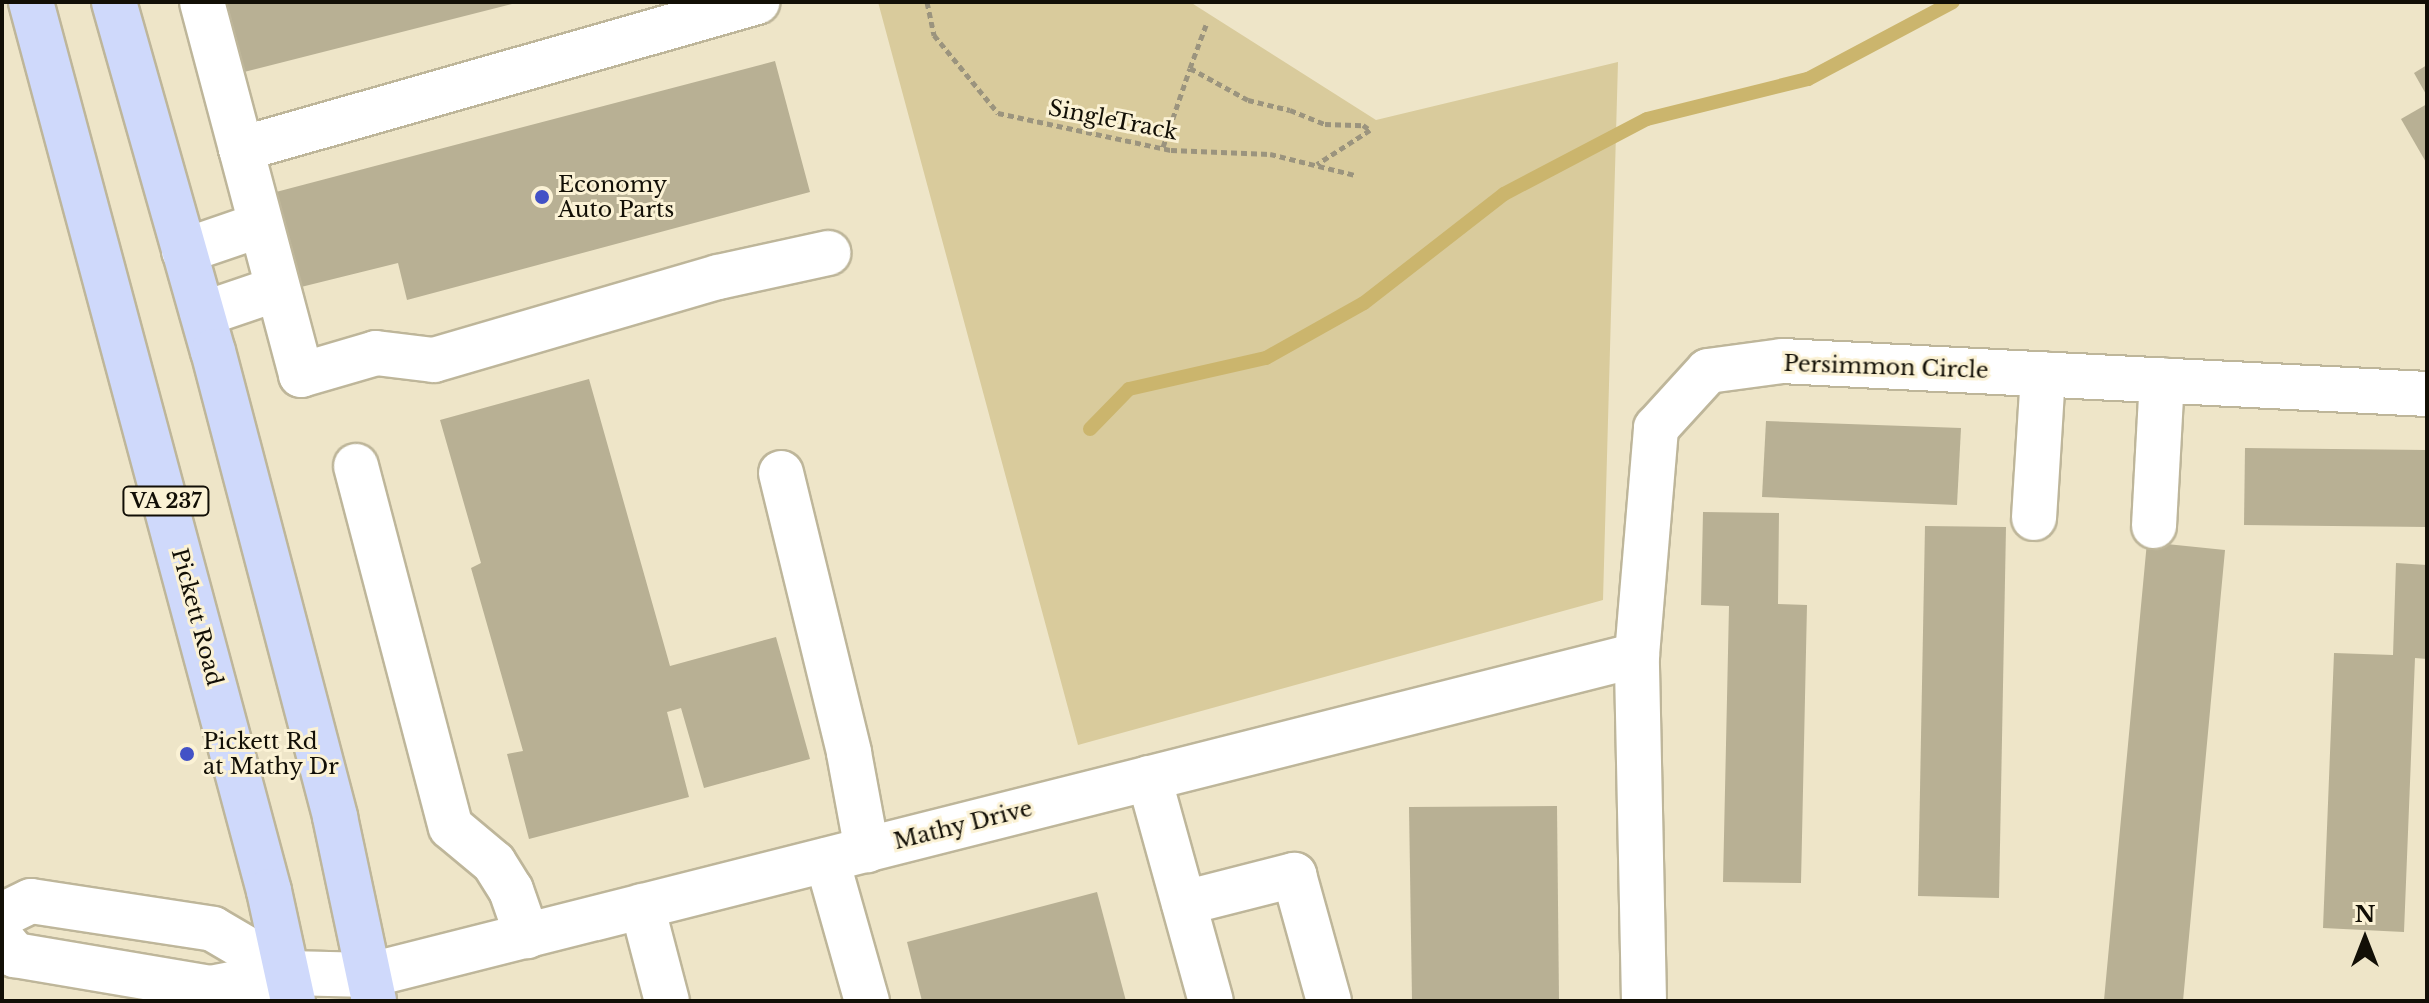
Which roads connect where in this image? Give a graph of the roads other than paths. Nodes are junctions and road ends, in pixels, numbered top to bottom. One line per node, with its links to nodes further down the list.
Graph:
1 (31, 2): 26 (main road, Pickett Road / VA 237)
2 (114, 2): 7 (main road)
3 (202, 2): 5 (street)
4 (757, 2): 5 (street)
5 (241, 149): 6 (street)
6 (260, 225): 7 (street); 9 (street)
7 (184, 251): 10 (main road)
8 (828, 253): 9 (street)
9 (277, 289): 10 (street)
10 (203, 314): 27 (main road)
11 (2043, 374): 12 (street, Persimmon Circle); 16 (street); 18 (street, Persimmon Circle)
12 (2162, 380): 13 (street, Persimmon Circle); 17 (street)
13 (2427, 394)
14 (356, 466): 24 (street)
15 (781, 473): 20 (street)
16 (2034, 518)
17 (2154, 526)
18 (1637, 655): 19 (street, Mathy Drive); 32 (street, Persimmon Circle)
19 (1149, 778): 20 (street, Mathy Drive); 21 (street)
20 (847, 855): 22 (street, Mathy Drive); 29 (street)
21 (1184, 903): 30 (street); 31 (street)
22 (642, 906): 24 (street, Mathy Drive); 28 (street)
23 (2, 915): 26 (street)
24 (527, 936): 27 (street, Mathy Drive)
25 (2, 939): 26 (street, Mathy Drive)
26 (290, 987): 27 (street, Mathy Drive)
27 (372, 988)
28 (667, 1001)
29 (867, 1001)
30 (1211, 1001)
31 (1329, 1001)
32 (1644, 1001)

